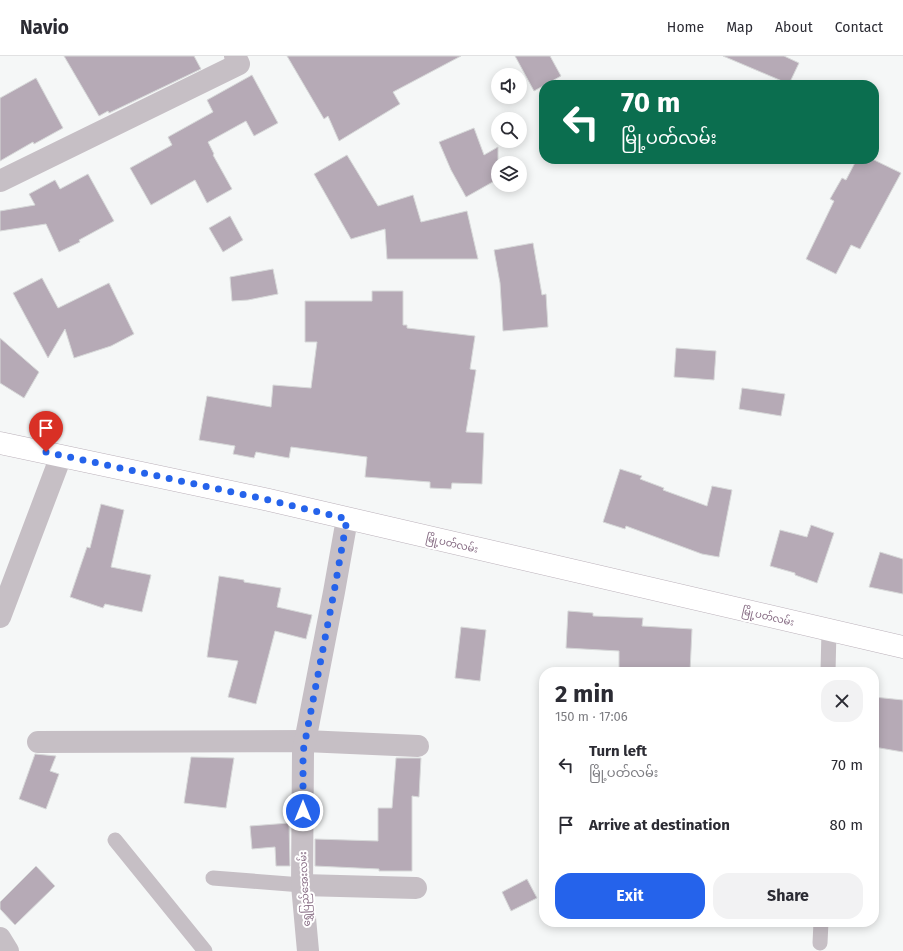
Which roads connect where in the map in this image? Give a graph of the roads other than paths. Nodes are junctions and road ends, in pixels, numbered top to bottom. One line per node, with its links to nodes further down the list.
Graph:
1 (235, 56): 2 (street)
2 (0, 181)
3 (0, 443): 4 (main road, မြို့ပတ်လမ်း)
4 (61, 456): 5 (main road, မြို့ပတ်လမ်း); 6 (street)
5 (347, 519): 7 (main road, မြို့ပတ်လမ်း); 11 (street, ရွှေပြည်အေးလမ်း)
6 (0, 617)
7 (829, 630): 8 (main road, မြို့ပတ်လမ်း); 9 (lane)
8 (903, 647)
9 (828, 667)
10 (38, 742): 11 (street)
11 (305, 742): 12 (street); 15 (street, ရွှေပြည်အေးလမ်း)
12 (418, 746)
13 (115, 840): 21 (lane)
14 (213, 878): 15 (lane)
15 (302, 885): 16 (street); 22 (street, ရွှေပြည်အေးလမ်း)
16 (416, 888)
17 (821, 927): 19 (lane)
18 (0, 938): 20 (street)
19 (820, 943)
20 (8, 951)
21 (205, 951)
22 (308, 951)

